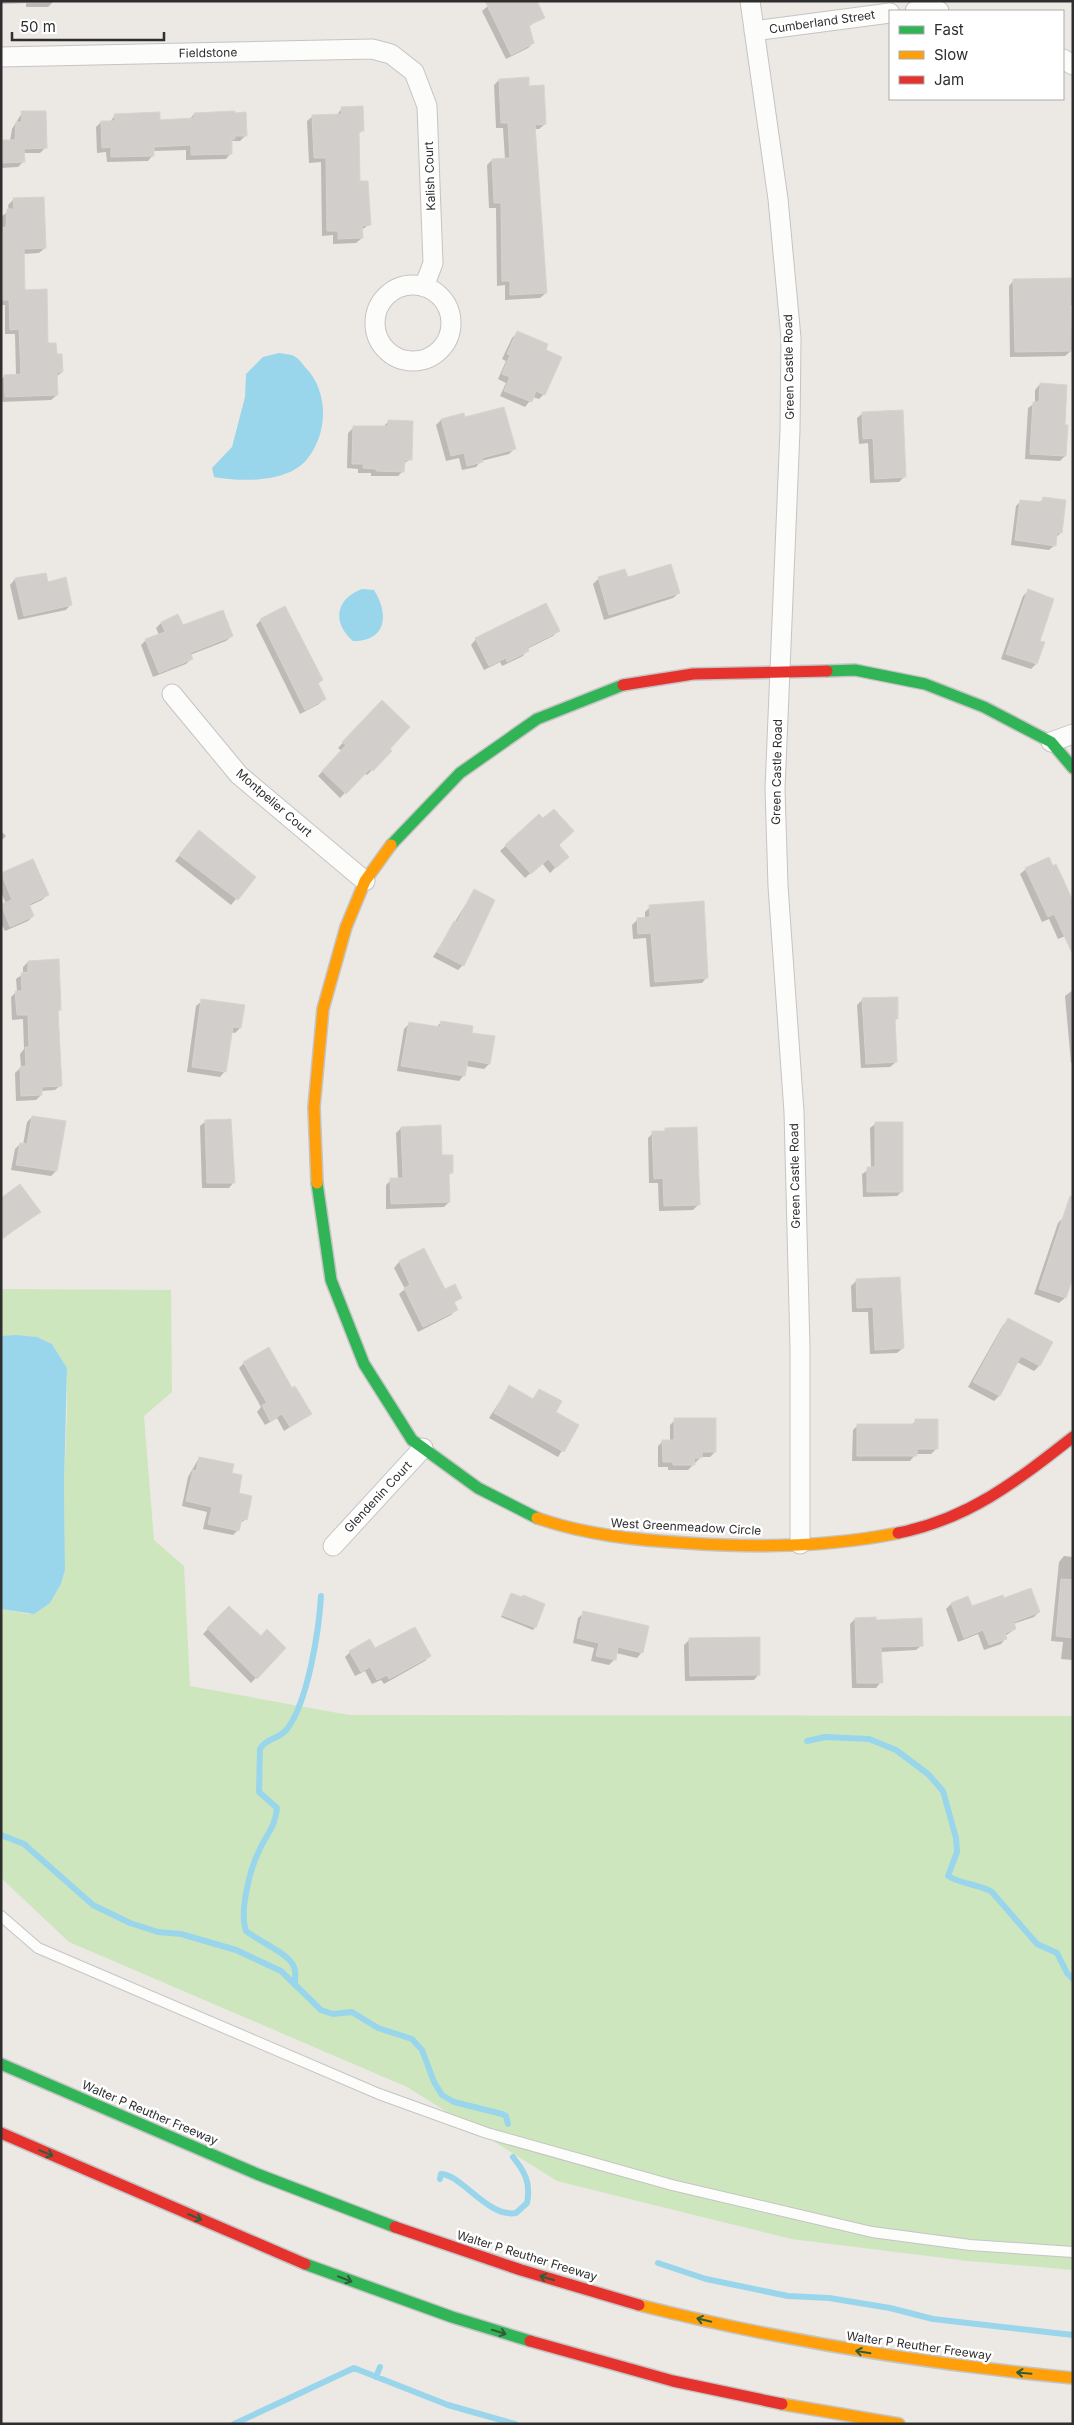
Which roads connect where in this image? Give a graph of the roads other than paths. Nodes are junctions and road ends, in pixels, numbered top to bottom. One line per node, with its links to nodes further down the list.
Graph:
1 (750, 1): 3 (street, Green Castle Road)
2 (889, 14): 3 (street, Cumberland Street)
3 (754, 31): 7 (street, Green Castle Road)
4 (1, 58): 5 (street, Fieldstone)
5 (410, 68): 6 (street, Kalish Court)
6 (424, 287): 6 (street)
7 (779, 671): 10 (main road, West Greenmeadow Circle); 12 (main road, West Greenmeadow Circle); 15 (street, Green Castle Road)
8 (172, 694): 12 (street, Montpelier Court)
9 (1073, 734): 10 (street)
10 (1050, 742): 11 (main road)
11 (1073, 768)
12 (365, 881): 14 (main road, West Greenmeadow Circle)
13 (1073, 1437): 15 (main road, West Greenmeadow Circle)
14 (424, 1448): 15 (main road, West Greenmeadow Circle); 16 (street, Glendenin Court)
15 (800, 1544)
16 (333, 1546)
17 (1, 1916): 20 (lane)
18 (1, 2064): 21 (main road, Walter P Reuther Freeway, one-way to 18)
19 (1, 2133): 22 (main road, one-way to 22)
20 (1073, 2252)
21 (1073, 2378)
22 (899, 2424)

